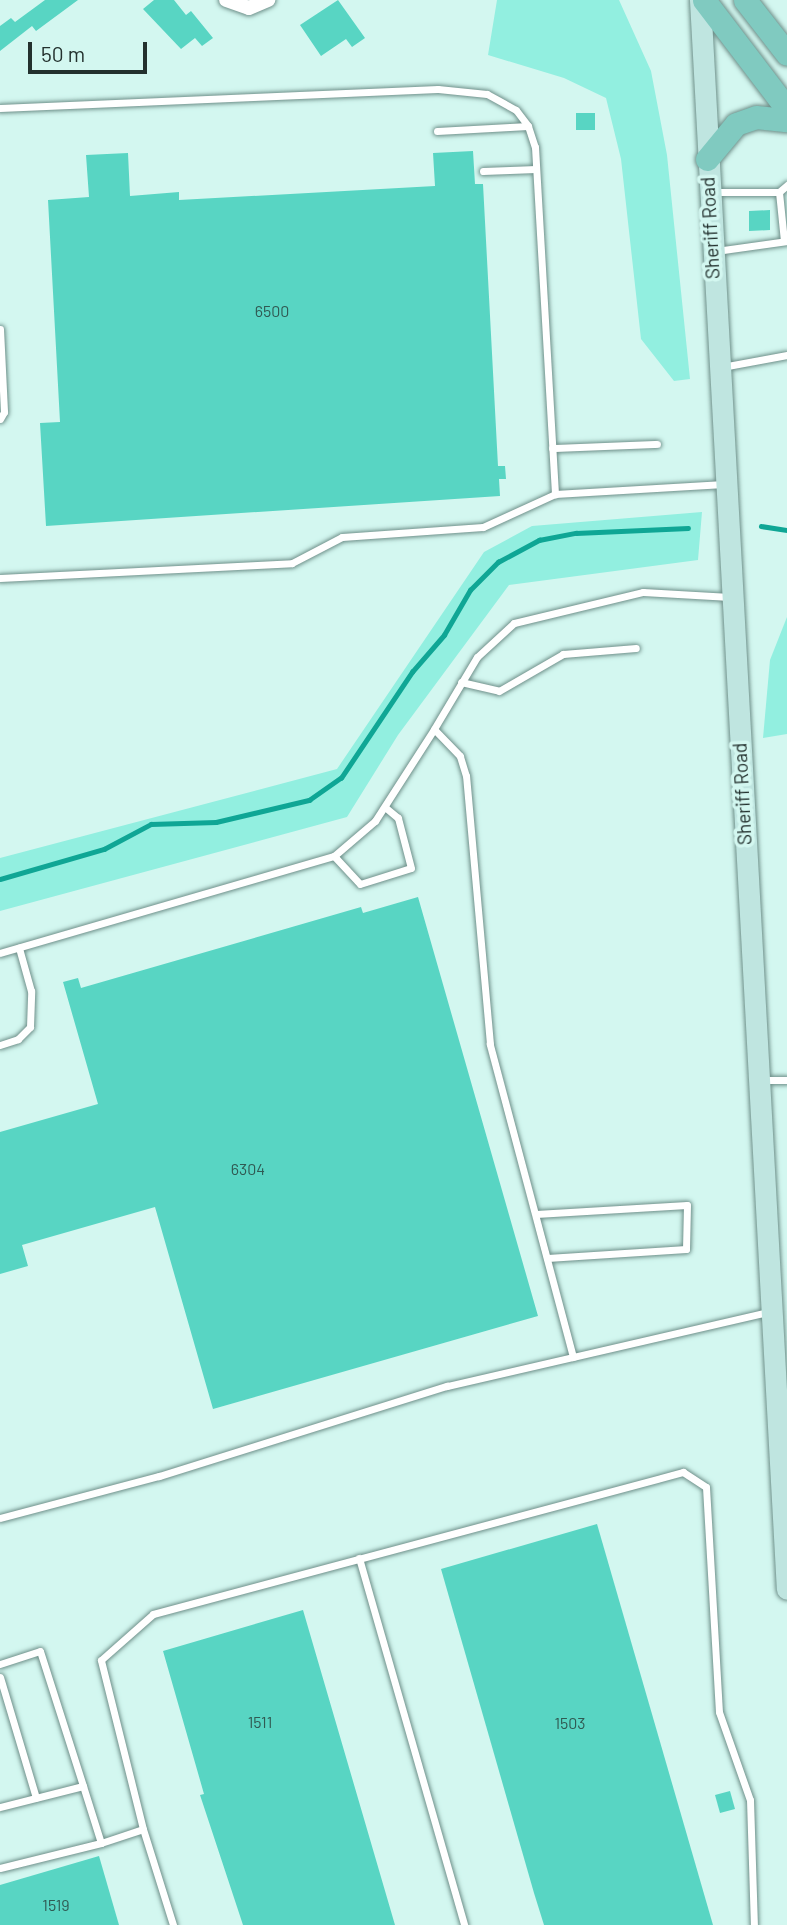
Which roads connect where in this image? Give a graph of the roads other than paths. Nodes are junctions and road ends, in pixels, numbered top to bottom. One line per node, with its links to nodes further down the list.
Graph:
1 (226, 0): 2 (street)
2 (268, 0)
3 (702, 0): 7 (main road); 11 (main road, Sheriff Road)
4 (744, 0): 5 (main road)
5 (787, 54)
6 (0, 108): 9 (lane)
7 (787, 109)
8 (787, 120): 11 (main road)
9 (528, 126): 10 (lane); 12 (lane)
10 (437, 131)
11 (707, 159): 15 (main road, Sheriff Road)
12 (536, 169): 13 (lane); 24 (lane)
13 (483, 171)
14 (787, 185): 16 (lane)
15 (709, 192): 16 (lane); 18 (main road, Sheriff Road)
16 (779, 192): 17 (lane)
17 (785, 241): 18 (lane)
18 (712, 251): 21 (main road, Sheriff Road)
19 (0, 329): 22 (lane)
20 (787, 355): 21 (lane)
21 (718, 368): 25 (main road, Sheriff Road)
22 (0, 419)
23 (657, 444): 24 (lane)
24 (552, 448): 26 (lane)
25 (724, 484): 26 (lane); 28 (main road, Sheriff Road)
26 (555, 494): 27 (lane)
27 (0, 578)
28 (731, 597): 30 (lane); 37 (main road, Sheriff Road)
29 (636, 648): 30 (lane)
30 (461, 682): 31 (lane)
31 (434, 729): 32 (lane); 39 (lane)
32 (385, 807): 33 (lane); 33 (lane)
33 (334, 856): 34 (lane)
34 (19, 948): 35 (lane); 36 (lane)
35 (0, 953)
36 (0, 1045)
37 (758, 1080): 38 (lane); 41 (main road, Sheriff Road)
38 (787, 1080)
39 (536, 1214): 40 (lane); 40 (lane)
40 (547, 1258): 43 (lane)
41 (771, 1311): 42 (main road, Sheriff Road); 43 (lane)
42 (780, 1337): 46 (main road, Sheriff Road)
43 (573, 1357): 44 (lane)
44 (0, 1518)
45 (359, 1558): 53 (lane); 57 (lane); 58 (lane)
46 (787, 1575): 47 (main road, Sheriff Road)
47 (787, 1588)
48 (0, 1664): 50 (lane)
49 (0, 1677): 51 (lane)
50 (83, 1786): 51 (lane); 54 (lane)
51 (36, 1798): 52 (lane)
52 (0, 1807)
53 (143, 1829): 54 (lane); 56 (lane)
54 (101, 1843): 55 (lane)
55 (0, 1868)
56 (173, 1925)
57 (464, 1925)
58 (754, 1925)

